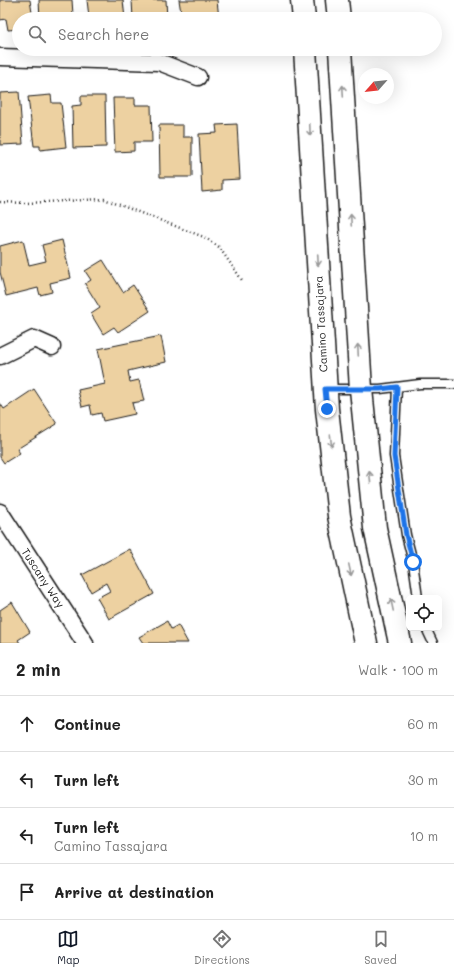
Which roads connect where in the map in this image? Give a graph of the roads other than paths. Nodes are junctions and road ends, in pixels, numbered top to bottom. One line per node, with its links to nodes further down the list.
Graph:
1 (302, 0): 3 (main road)
2 (337, 0): 4 (main road)
3 (303, 12)
4 (338, 12)
5 (305, 56): 13 (main road, Camino Tassajara, one-way to 13)
6 (340, 56): 14 (main road, one-way to 6)
7 (0, 57): 8 (street)
8 (198, 77)
9 (52, 346): 10 (street)
10 (0, 356)
11 (454, 384): 12 (lane)
12 (397, 387): 14 (lane); 16 (lane)
13 (325, 389): 14 (lane); 19 (main road, Camino Tassajara, one-way to 19)
14 (361, 389): 20 (main road, one-way to 14)
15 (0, 512): 18 (street, Tuscany Way)
16 (418, 595)
17 (427, 631): 21 (lane)
18 (85, 643)
19 (366, 643)
20 (400, 643)
21 (433, 643)

